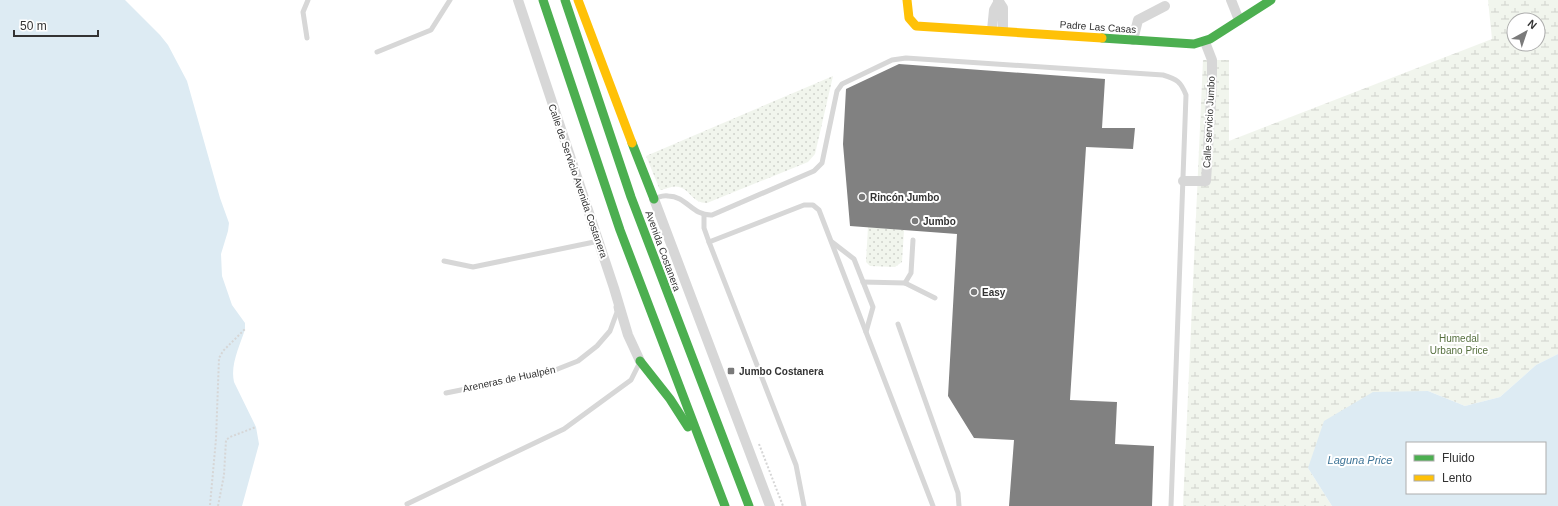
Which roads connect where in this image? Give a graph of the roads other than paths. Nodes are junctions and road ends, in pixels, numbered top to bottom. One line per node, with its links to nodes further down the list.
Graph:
1 (308, 0): 15 (lane)
2 (450, 0): 18 (lane)
3 (518, 0): 23 (street, Calle de Servicio Avenida Costanera)
4 (543, 0): 35 (main road)
5 (565, 0): 38 (main road, Avenida Costanera)
6 (578, 0): 20 (main road)
7 (907, 0): 13 (main road, Padre Las Casas)
8 (999, 0): 13 (street); 14 (street)
9 (1231, 0): 12 (street)
10 (1271, 0): 12 (main road, Padre Las Casas)
11 (1165, 6): 16 (street)
12 (1240, 20): 17 (main road, Padre Las Casas)
13 (992, 30): 14 (main road, Padre Las Casas)
14 (1003, 31): 16 (main road, Padre Las Casas)
15 (308, 38)
16 (1133, 40): 17 (main road, Padre Las Casas)
17 (1205, 42): 19 (street, Calle servicio Jumbo)
18 (377, 52)
19 (1183, 181): 21 (lane); 43 (lane)
20 (654, 198): 21 (lane); 39 (street)
21 (704, 215): 25 (lane)
22 (913, 240): 28 (lane)
23 (599, 241): 26 (lane); 29 (street, Calle de Servicio Avenida Costanera)
24 (831, 241): 25 (lane); 27 (lane); 32 (lane)
25 (709, 242): 40 (lane)
26 (444, 261)
27 (863, 282): 28 (lane); 32 (lane)
28 (905, 283): 30 (lane)
29 (614, 288): 33 (street, Calle de Servicio Avenida Costanera); 34 (lane, Areneras de Hualpén)
30 (935, 298)
31 (898, 324): 42 (lane)
32 (866, 332): 41 (lane)
33 (640, 361): 35 (main road); 36 (lane)
34 (446, 393)
35 (706, 455): 37 (main road)
36 (407, 504)
37 (725, 506)
38 (749, 506)
39 (770, 506)
40 (804, 506)
41 (933, 506)
42 (959, 506)
43 (1171, 506)

